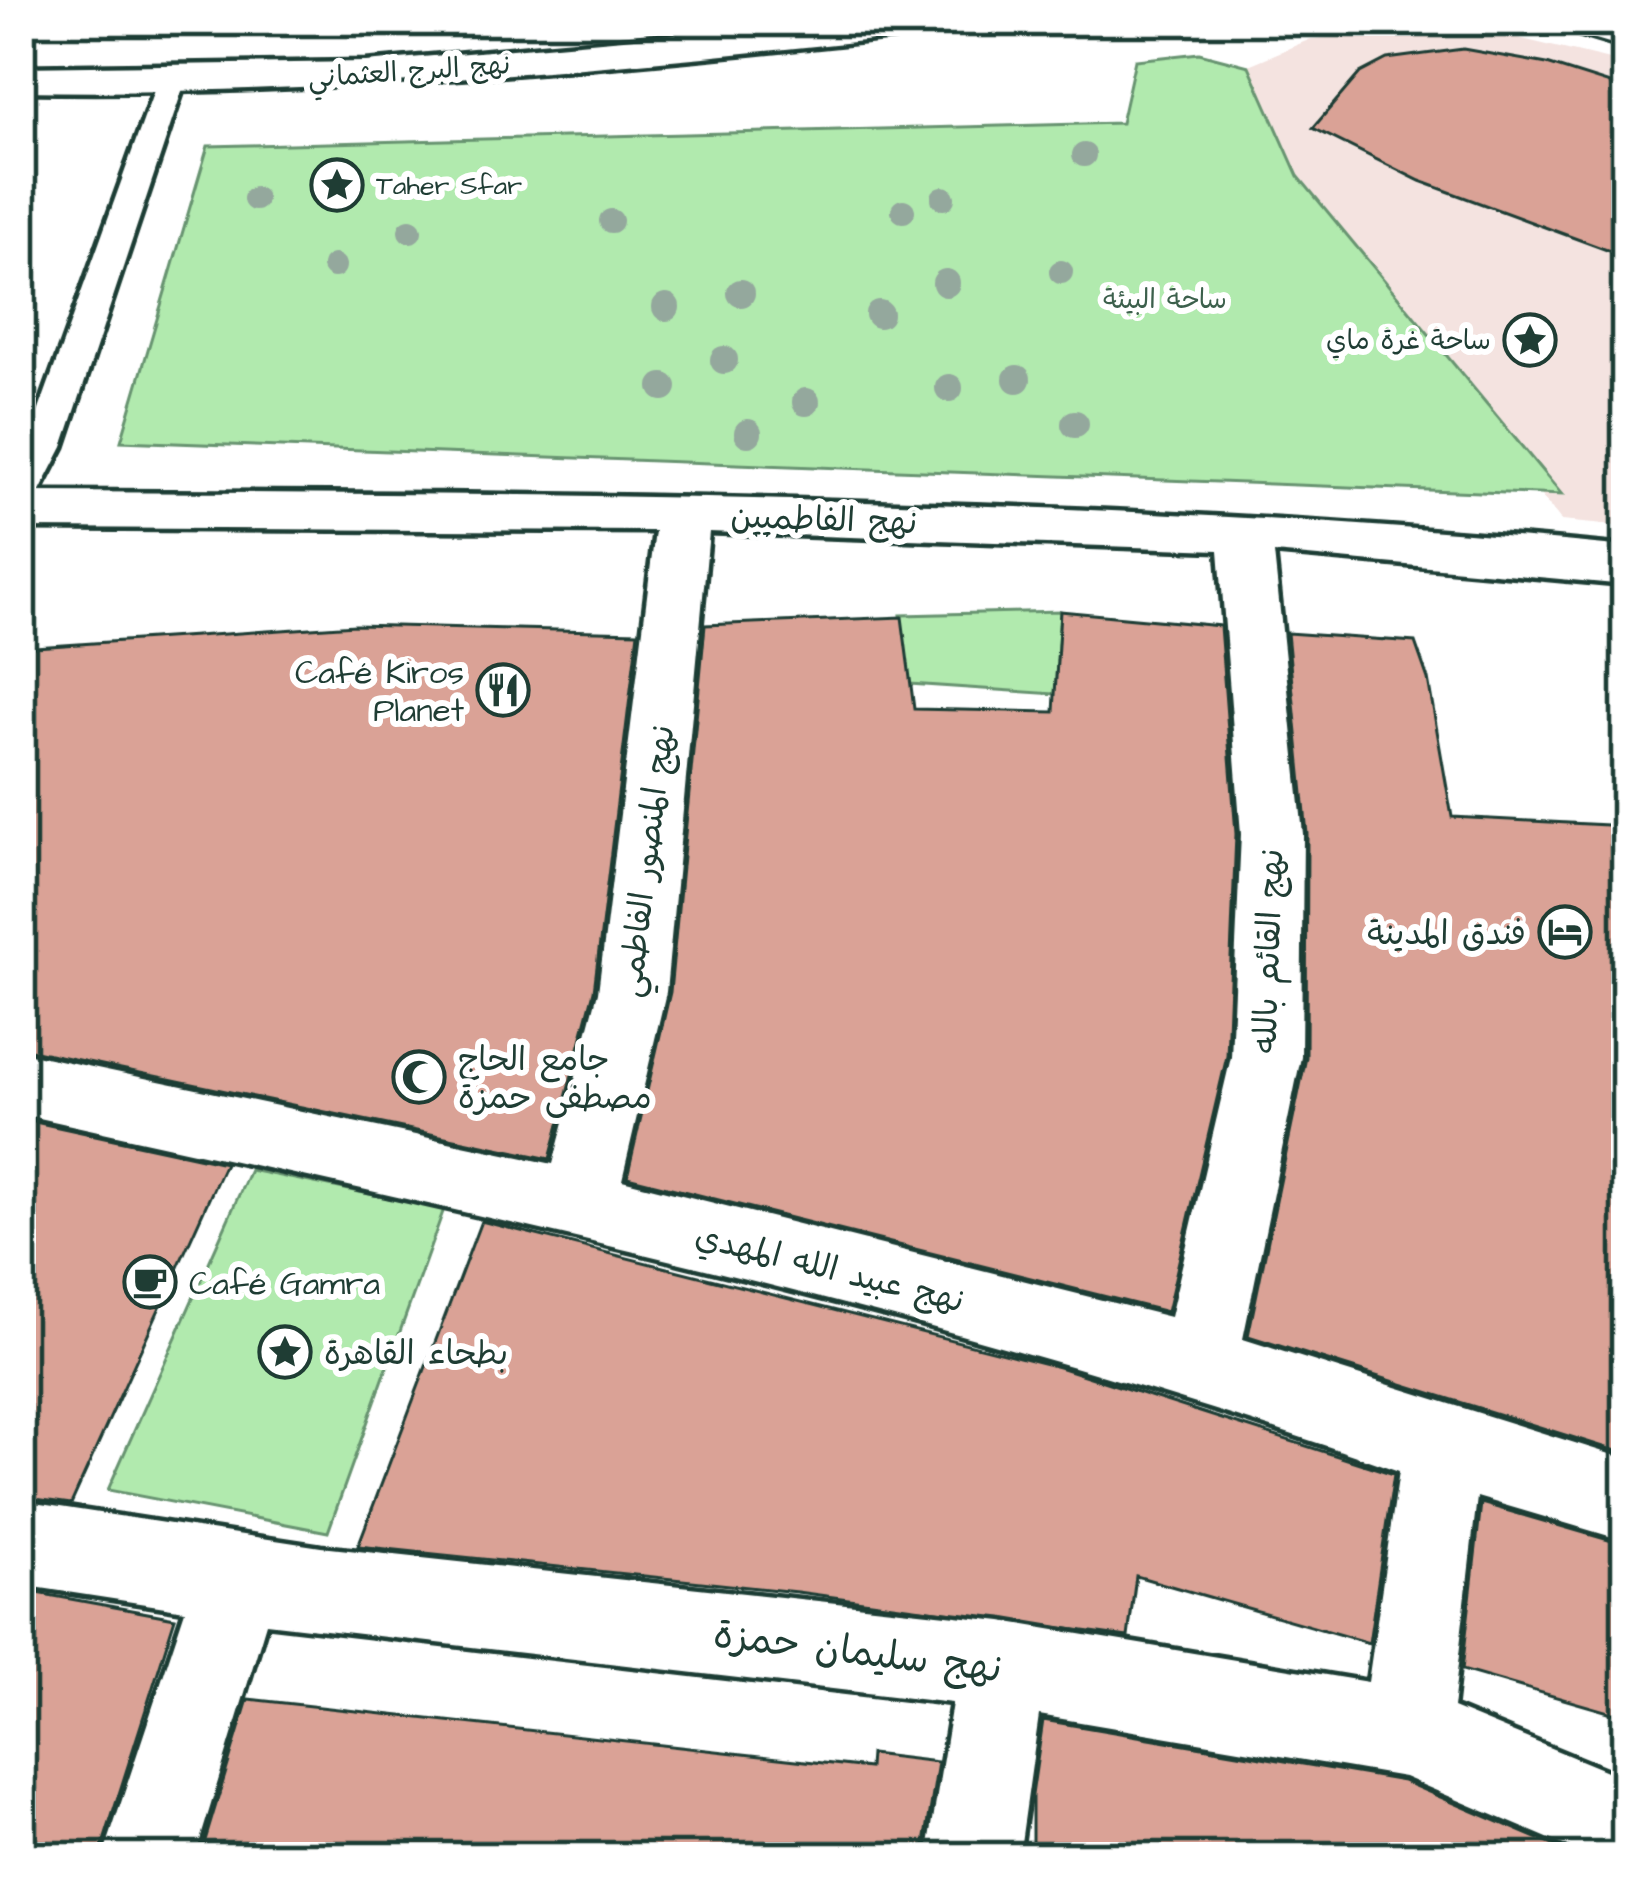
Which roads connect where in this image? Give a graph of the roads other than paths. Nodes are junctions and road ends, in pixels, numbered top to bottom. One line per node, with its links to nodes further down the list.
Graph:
1 (940, 21): 5 (street, نهج البرج العثماني)
2 (1576, 21): 3 (street)
3 (1626, 36)
4 (21, 79): 5 (street, نهج البرج العثماني)
5 (170, 85): 6 (lane)
6 (21, 495)
7 (21, 510): 8 (street, نهج الفاطميين)
8 (684, 513): 9 (street, نهج الفاطميين); 12 (street, نهج المنصور الفاطمي)
9 (1245, 534): 10 (street, نهج الفاطميين); 13 (street, نهج القائم بالله)
10 (1626, 566)
11 (21, 1082): 12 (street, نهج عبيد الله المهدي)
12 (580, 1203): 13 (street, نهج عبيد الله المهدي)
13 (1199, 1361): 14 (street, نهج عبيد الله المهدي)
14 (1442, 1446): 15 (street, نهج عبيد الله المهدي); 19 (street)
15 (1626, 1500)
16 (21, 1543): 17 (street, نهج سليمان حمزة)
17 (238, 1577): 18 (street, نهج سليمان حمزة); 21 (street)
18 (1002, 1665): 19 (street, نهج سليمان حمزة); 22 (street)
19 (1405, 1733): 20 (street, نهج سليمان حمزة)
20 (1626, 1825)
21 (149, 1857)
22 (973, 1857)

